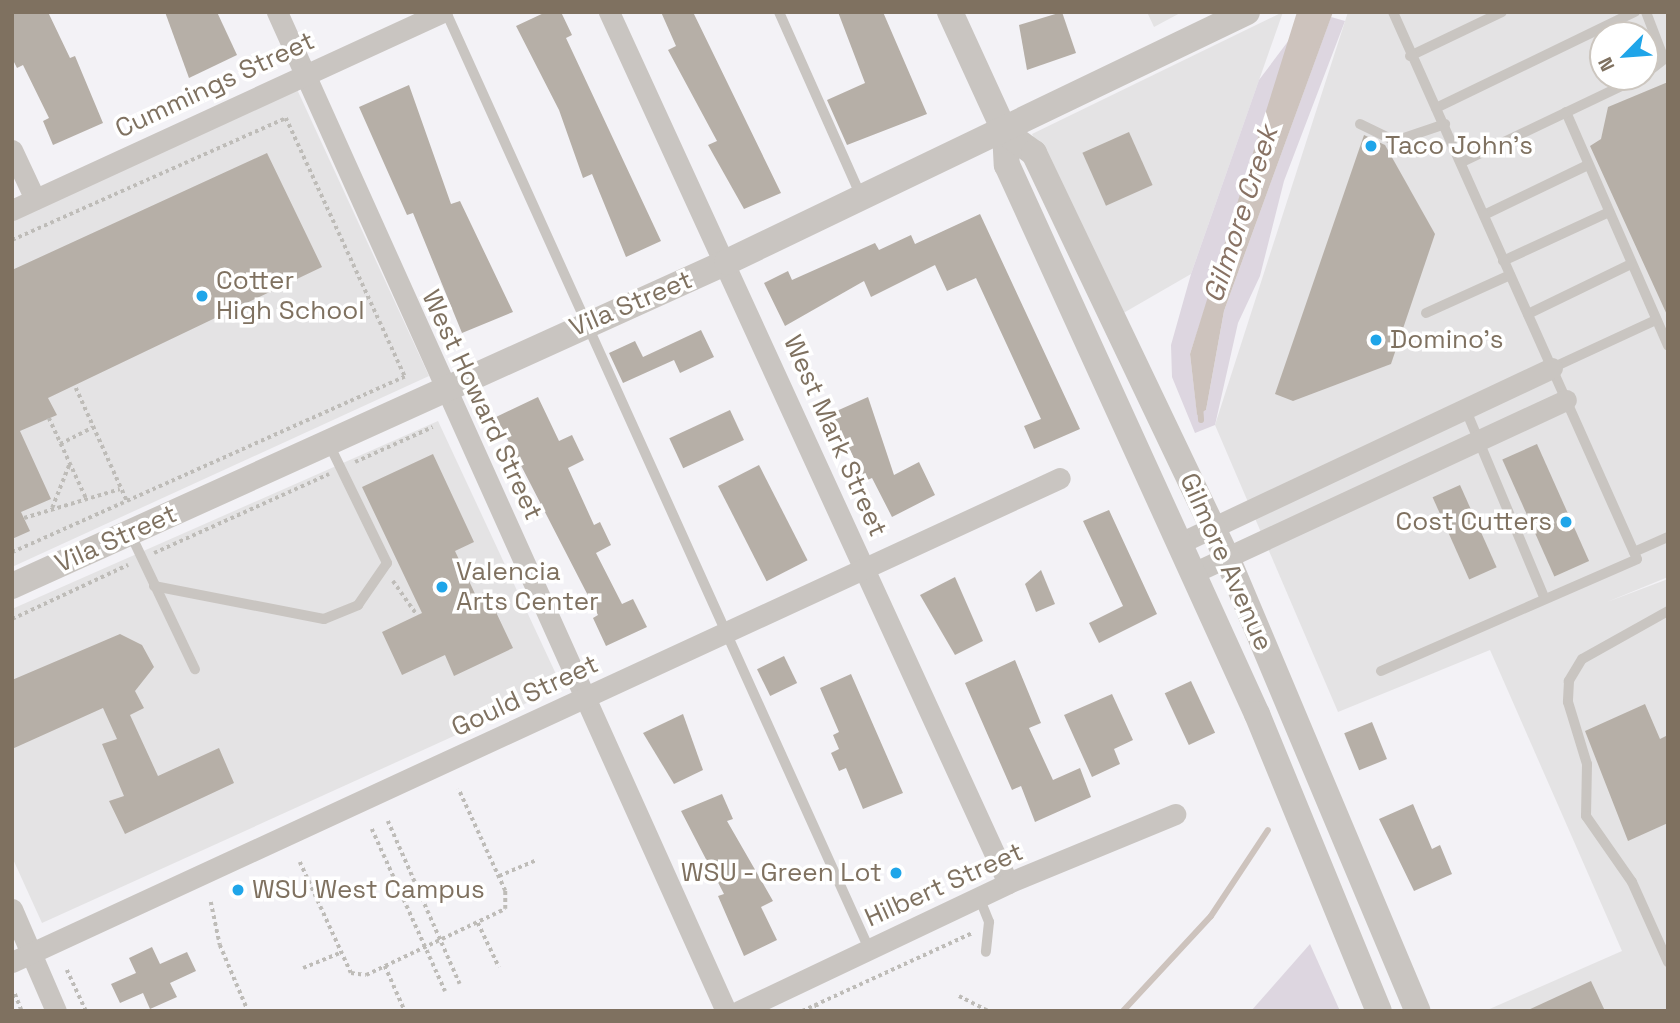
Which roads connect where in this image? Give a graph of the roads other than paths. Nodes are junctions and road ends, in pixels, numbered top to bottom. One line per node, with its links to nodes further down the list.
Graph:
1 (277, 12): 13 (street, West Howard Street)
2 (444, 12): 13 (street, Cummings Street); 35 (lane)
3 (609, 12): 29 (street, West Mark Street)
4 (779, 12): 24 (lane)
5 (950, 12): 19 (street, Gilmore Avenue)
6 (1247, 12): 19 (street, Vila Street)
7 (1393, 12): 11 (lane)
8 (1502, 12): 11 (lane)
9 (1635, 12): 15 (lane)
10 (1659, 47): 12 (lane)
11 (1410, 56): 15 (lane)
12 (1659, 64)
13 (303, 76): 23 (street, Cummings Street); 38 (street, West Howard Street)
14 (1610, 91): 16 (lane)
15 (1436, 108): 18 (lane)
16 (1566, 112): 21 (lane); 22 (lane)
17 (1360, 124): 18 (lane)
18 (1445, 124): 21 (lane)
19 (1004, 132): 24 (street, Vila Street); 44 (street, Gilmore Avenue); 47 (street, Gilmore Avenue)
20 (12, 150): 23 (street)
21 (1462, 162): 27 (lane)
22 (1588, 165): 26 (lane); 27 (lane)
23 (35, 199): 25 (street, Cummings Street)
24 (862, 199): 29 (street, Vila Street)
25 (12, 210)
26 (1609, 212): 28 (lane); 30 (lane)
27 (1484, 215): 28 (lane)
28 (1503, 261): 31 (lane)
29 (727, 262): 35 (street, Vila Street); 50 (street, West Mark Street)
30 (1632, 264): 33 (lane); 34 (lane)
31 (1510, 275): 32 (lane); 33 (lane)
32 (1426, 313)
33 (1528, 314): 37 (lane)
34 (1656, 320): 36 (lane); 37 (lane)
35 (585, 322): 38 (street, Vila Street); 56 (lane)
36 (1668, 346)
37 (1552, 368): 39 (lane); 40 (street)
38 (444, 389): 42 (street, Vila Street); 59 (street, West Howard Street)
39 (1566, 400): 41 (street); 48 (lane)
40 (1465, 408): 41 (lane); 44 (street)
41 (1478, 441): 49 (street); 54 (lane)
42 (329, 444): 45 (street, Vila Street); 53 (lane)
43 (1060, 478): 50 (street, Gould Street)
44 (1213, 528): 47 (street); 49 (street, Gilmore Avenue)
45 (130, 533): 52 (street, Vila Street); 53 (lane)
46 (1668, 537): 48 (lane)
47 (1180, 544): 51 (street, Gilmore Avenue)
48 (1634, 552): 54 (lane)
49 (1228, 560): 51 (street); 72 (street, Gilmore Avenue)
50 (864, 571): 56 (street, Gould Street); 61 (street, West Mark Street)
51 (1193, 573): 71 (street, Gilmore Avenue)
52 (12, 586)
53 (154, 586): 57 (lane)
54 (1544, 597): 58 (lane)
55 (1668, 611): 67 (lane)
56 (728, 632): 59 (street, Gould Street); 64 (lane)
57 (195, 669)
58 (1381, 671)
59 (586, 699): 66 (street, Gould Street); 69 (street, West Howard Street)
60 (1175, 814): 61 (street, Hilbert Street)
61 (1008, 883): 62 (street, Hilbert Street)
62 (979, 897): 64 (street, Hilbert Street); 65 (lane)
63 (12, 909): 66 (street)
64 (869, 950): 70 (street, Hilbert Street)
65 (986, 952)
66 (22, 958): 68 (street)
67 (1668, 962)
68 (56, 1011)
69 (726, 1011)
70 (738, 1011)
71 (1379, 1011)
72 (1418, 1011)

